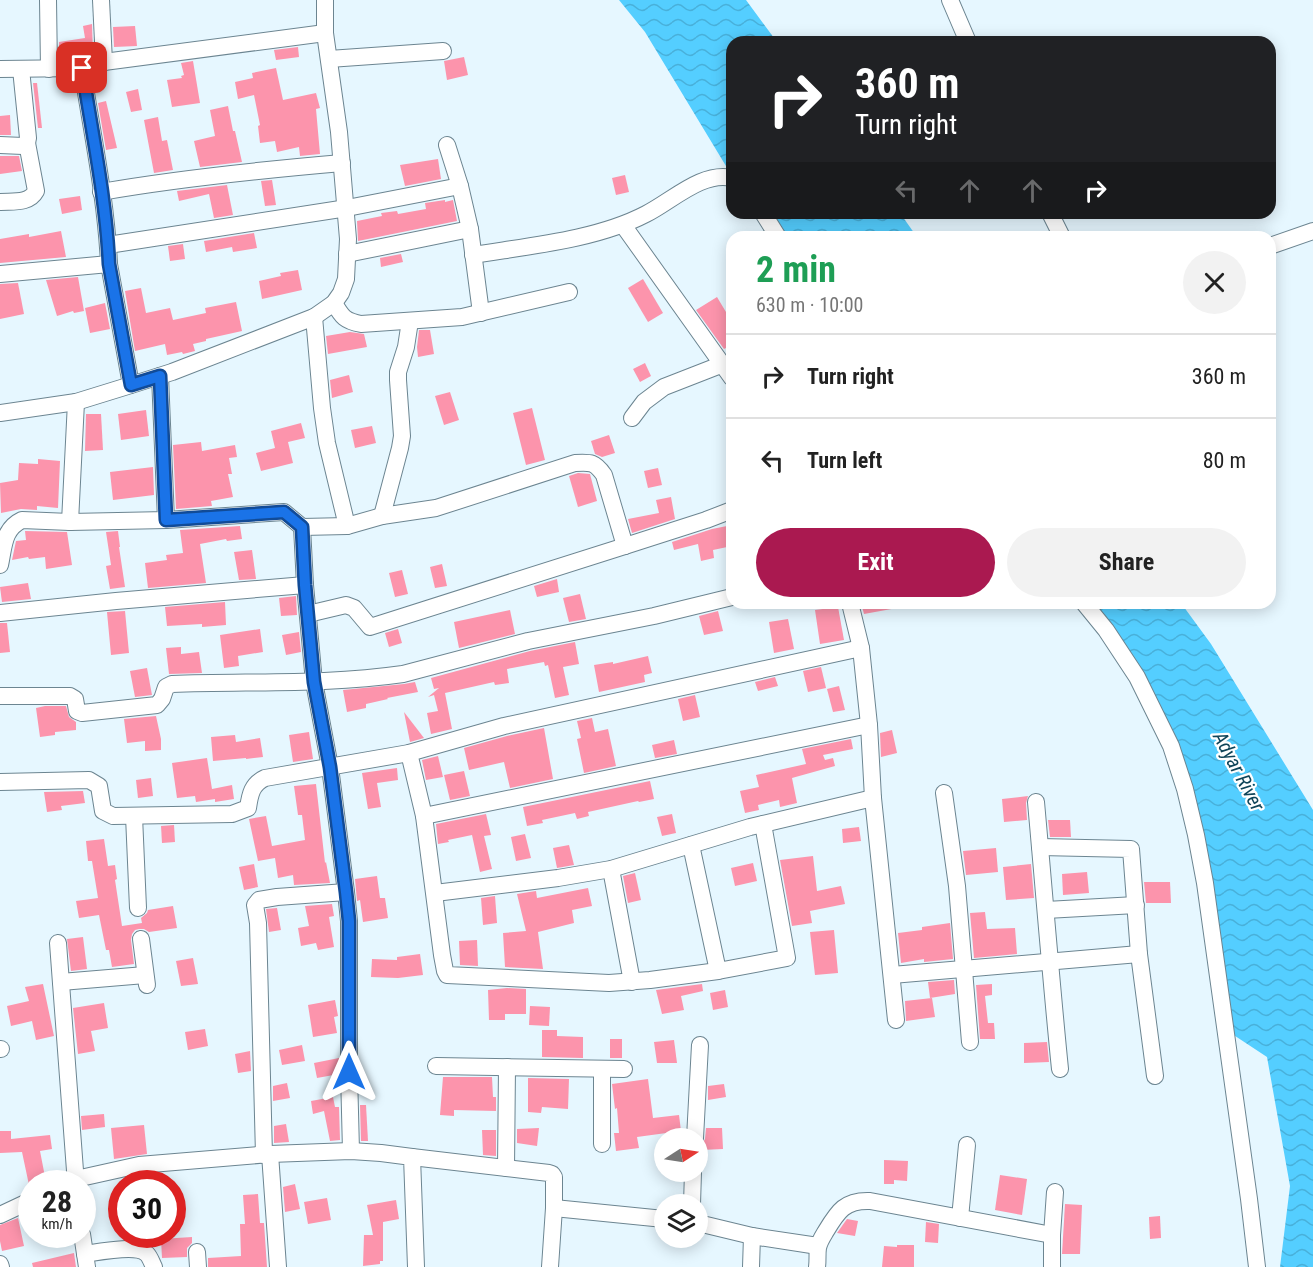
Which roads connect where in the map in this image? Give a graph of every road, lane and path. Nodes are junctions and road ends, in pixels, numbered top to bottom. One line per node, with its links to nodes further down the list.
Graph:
1 (48, 0): 13 (street)
2 (102, 0): 9 (street)
3 (325, 0): 5 (street)
4 (950, 0): 6 (street)
5 (325, 33): 8 (street); 9 (street)
6 (965, 36)
7 (442, 51): 8 (street)
8 (329, 59): 17 (street)
9 (105, 62): 10 (street)
10 (82, 68): 13 (street); 20 (street)
11 (0, 69): 12 (street)
12 (21, 69): 13 (street); 14 (street)
13 (49, 69)
14 (27, 143): 15 (street); 21 (street)
15 (0, 145)
16 (447, 145): 19 (street)
17 (342, 163): 20 (street); 22 (street)
18 (726, 177): 23 (street)
19 (460, 186): 22 (street); 24 (street)
20 (101, 192): 27 (street)
21 (0, 202)
22 (346, 208): 27 (street); 28 (street)
23 (623, 225): 29 (street); 37 (street)
24 (470, 229): 28 (street); 29 (street)
25 (1313, 231): 26 (street)
26 (1276, 244)
27 (108, 245): 30 (street)
28 (347, 254): 33 (street)
29 (473, 255): 34 (street)
30 (109, 264): 31 (street); 40 (street)
31 (0, 274)
32 (569, 292): 34 (street)
33 (334, 303): 35 (street); 36 (street)
34 (481, 313): 36 (street)
35 (314, 317): 39 (street); 48 (street)
36 (410, 321): 45 (street)
37 (726, 370)
38 (726, 371): 43 (street)
39 (160, 376): 40 (street); 46 (street)
40 (131, 385): 41 (street)
41 (76, 402): 42 (street); 47 (street)
42 (0, 413)
43 (632, 418)
44 (726, 512): 50 (street)
45 (382, 516): 48 (street); 50 (street)
46 (166, 520): 47 (street); 49 (street)
47 (70, 522): 51 (street)
48 (347, 526): 49 (street)
49 (302, 527): 52 (street)
50 (625, 546): 57 (street)
51 (0, 565)
52 (305, 585): 56 (street); 57 (street)
53 (726, 598): 59 (street)
54 (851, 609): 58 (street)
55 (1089, 609): 124 (street)
56 (0, 613)
57 (308, 614): 59 (street)
58 (861, 648): 61 (street); 62 (street)
59 (314, 682): 60 (street); 63 (street)
60 (0, 696)
61 (869, 725): 66 (street); 69 (street)
62 (409, 753): 63 (street); 69 (street)
63 (330, 767): 68 (street); 74 (street)
64 (0, 782): 68 (street)
65 (944, 793): 83 (street)
66 (873, 798): 70 (street); 85 (street)
67 (1036, 802): 72 (street)
68 (134, 816): 77 (street)
69 (424, 816): 75 (street)
70 (763, 824): 71 (street); 84 (street)
71 (691, 845): 73 (street); 84 (street)
72 (1040, 847): 76 (street); 78 (street)
73 (611, 870): 75 (street); 87 (street)
74 (346, 892): 100 (street); 101 (street)
75 (435, 894): 87 (street)
76 (1136, 905): 78 (street); 81 (street)
77 (138, 908)
78 (1046, 910): 82 (street)
79 (141, 939): 86 (street)
80 (58, 943): 86 (street)
81 (1139, 954): 82 (street); 96 (street)
82 (1049, 961): 83 (street); 95 (street)
83 (964, 970): 85 (street); 89 (street)
84 (718, 971): 87 (street)
85 (892, 975): 88 (street)
86 (61, 982): 104 (street)
87 (632, 982)
88 (896, 1020)
89 (970, 1042)
90 (700, 1045): 97 (street)
91 (436, 1066): 92 (street)
92 (507, 1067): 93 (street); 103 (street)
93 (602, 1069): 94 (street); 98 (street)
94 (624, 1069)
95 (1060, 1069)
96 (1155, 1076)
97 (696, 1128)
98 (602, 1144)
99 (967, 1145): 111 (street)
100 (351, 1151): 101 (street); 102 (street)
101 (267, 1154): 105 (street); 118 (street)
102 (412, 1157): 103 (street); 119 (street)
103 (506, 1168): 108 (street)
104 (71, 1170)
105 (96, 1176)
106 (1055, 1192): 113 (street)
107 (18, 1207): 109 (street)
108 (554, 1208): 110 (street); 120 (street)
109 (0, 1215)
110 (654, 1218)
111 (960, 1218): 113 (street); 115 (street)
112 (708, 1225): 114 (street)
113 (1052, 1235): 123 (street)
114 (752, 1236): 115 (street); 121 (street)
115 (818, 1246): 122 (street)
116 (86, 1260): 117 (street)
117 (154, 1267)
118 (278, 1267)
119 (416, 1267)
120 (550, 1267)
121 (751, 1267)
122 (818, 1267)
123 (1052, 1267)
124 (1257, 1267)

